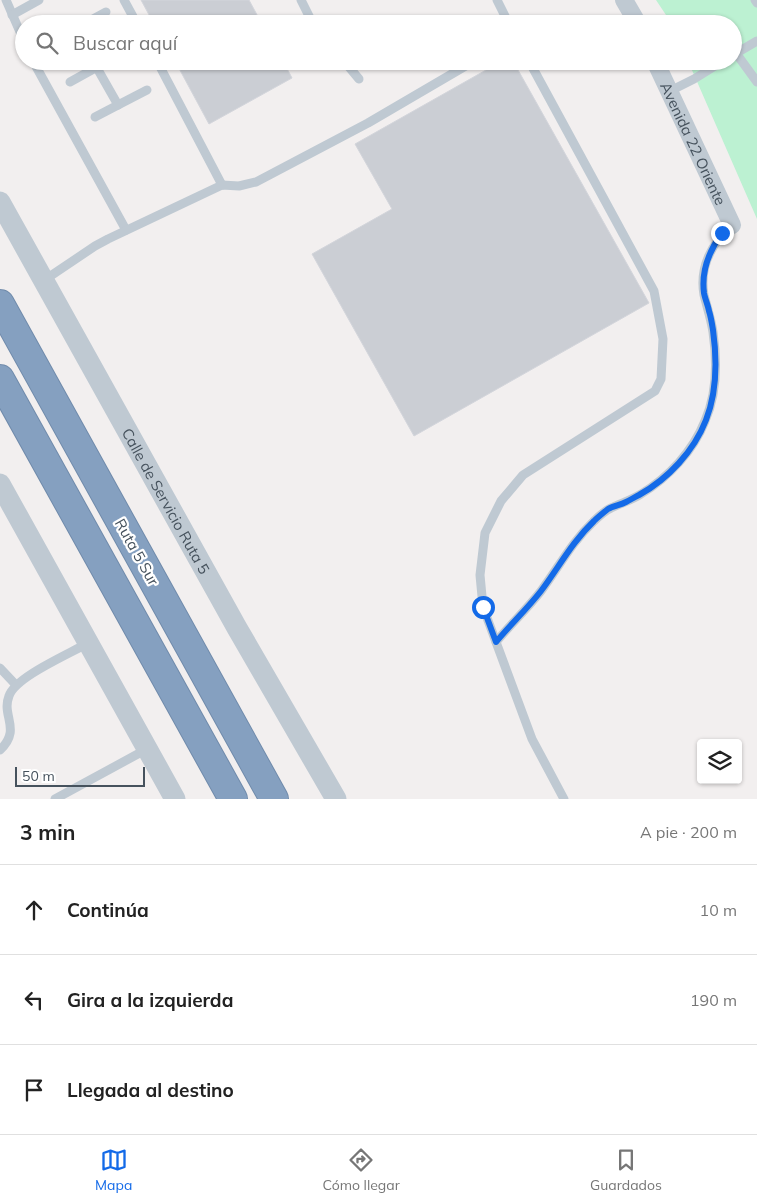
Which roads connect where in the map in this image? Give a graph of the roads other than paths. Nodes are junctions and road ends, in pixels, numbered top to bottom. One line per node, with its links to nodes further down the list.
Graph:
1 (6, 0): 8 (lane)
2 (38, 0): 8 (lane)
3 (124, 0): 10 (lane)
4 (301, 0): 11 (lane)
5 (497, 0): 12 (lane)
6 (624, 0): 13 (street)
7 (106, 12): 9 (lane)
8 (12, 15): 14 (lane)
9 (100, 15)
10 (132, 15)
11 (308, 15)
12 (504, 15)
13 (633, 15)
14 (15, 22)
15 (757, 41): 16 (lane)
16 (742, 48)
17 (742, 62): 29 (lane)
18 (38, 70): 37 (lane)
19 (87, 70): 28 (lane)
20 (98, 70): 32 (lane)
21 (161, 70): 34 (lane)
22 (352, 70): 27 (lane)
23 (459, 70): 34 (lane)
24 (535, 70): 42 (lane)
25 (660, 70): 31 (street, Avenida 22 Oriente)
26 (708, 70): 31 (lane)
27 (359, 79)
28 (70, 82)
29 (757, 82)
30 (147, 90): 32 (lane)
31 (670, 91): 36 (street, Avenida 22 Oriente)
32 (118, 105): 33 (lane)
33 (95, 117)
34 (222, 185): 37 (lane)
35 (0, 202): 38 (street, Calle de Servicio Ruta 5)
36 (732, 225): 42 (lane)
37 (126, 230): 38 (lane)
38 (44, 281): 52 (street, Calle de Servicio Ruta 5)
39 (0, 304): 51 (highway, Ruta 5 Sur)
40 (0, 379): 50 (highway)
41 (0, 484): 43 (street)
42 (496, 642): 53 (lane)
43 (88, 643): 45 (lane); 46 (street)
44 (0, 668): 45 (lane)
45 (16, 685): 47 (lane)
46 (147, 749): 48 (lane); 49 (street)
47 (0, 750)
48 (55, 799)
49 (175, 799)
50 (233, 799)
51 (274, 799)
52 (336, 799)
53 (564, 799)

